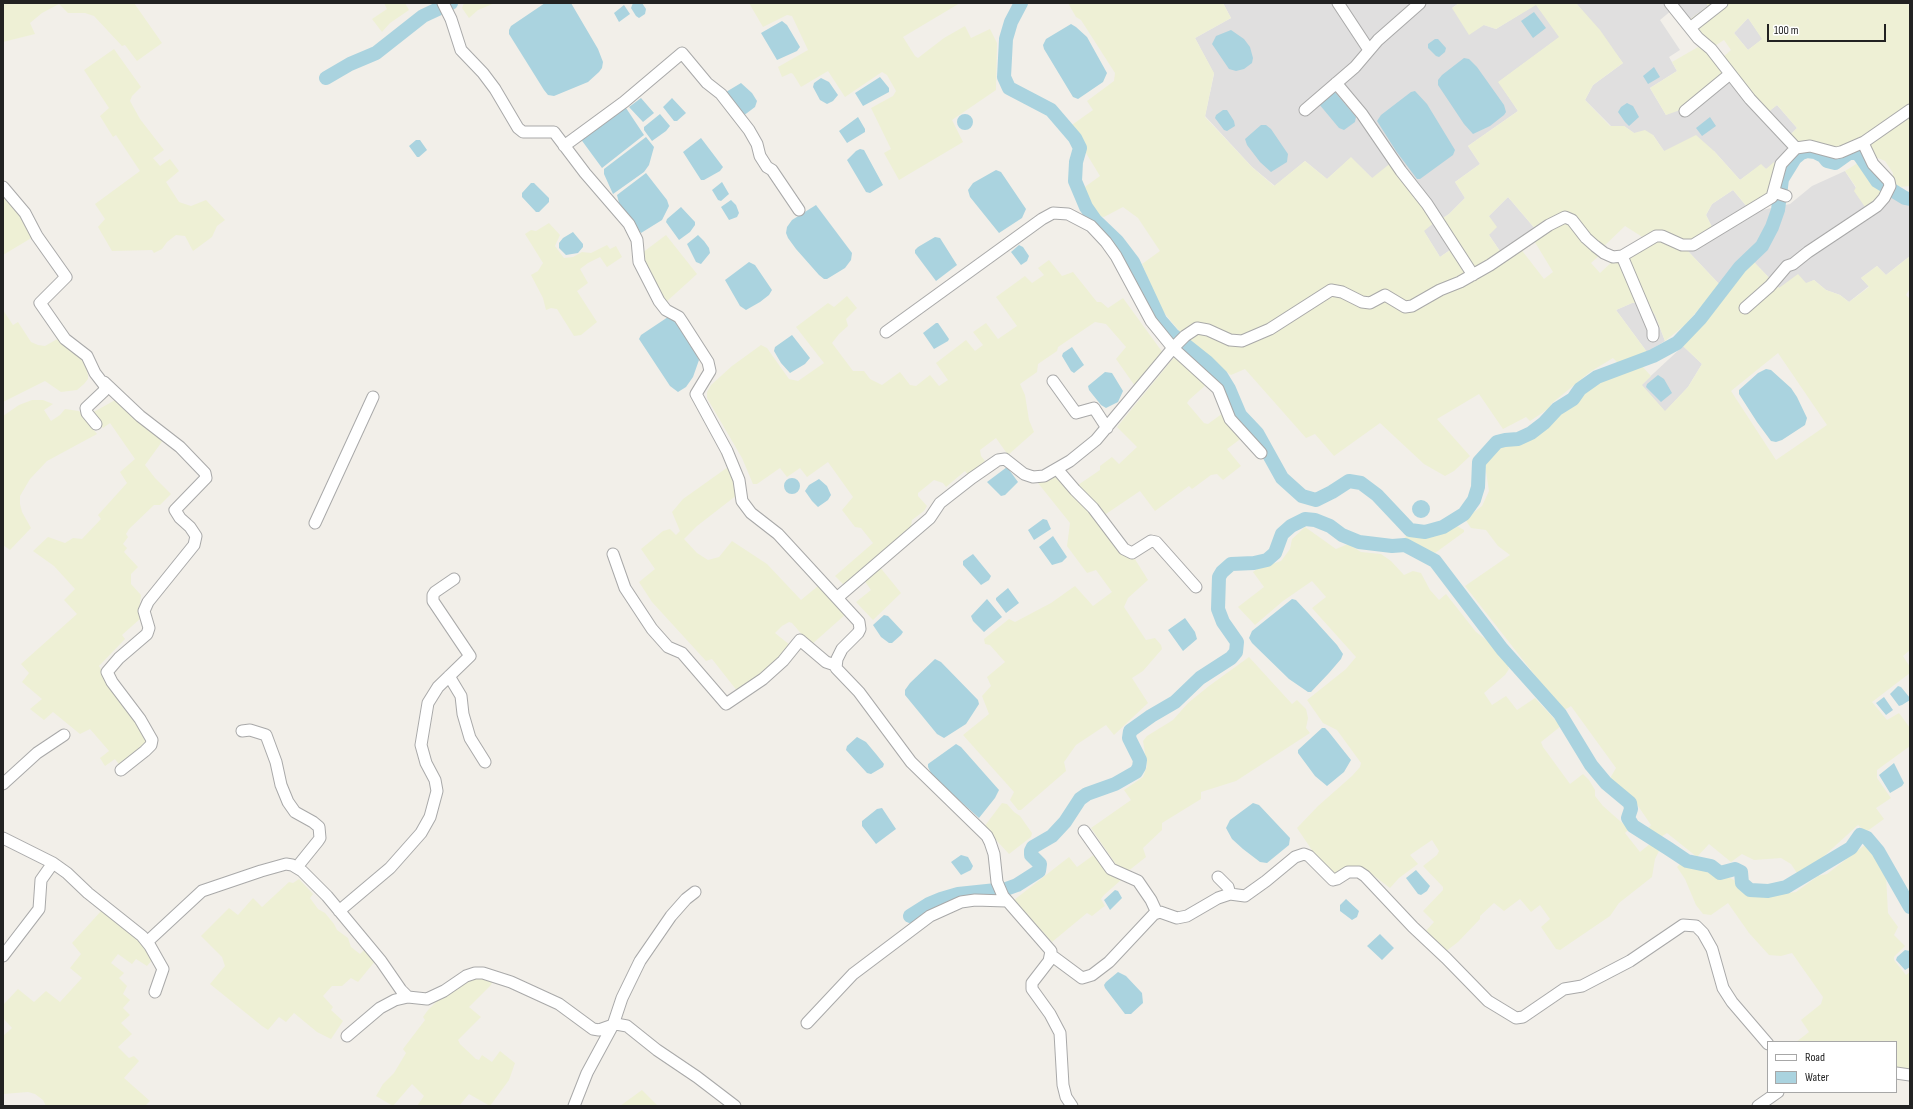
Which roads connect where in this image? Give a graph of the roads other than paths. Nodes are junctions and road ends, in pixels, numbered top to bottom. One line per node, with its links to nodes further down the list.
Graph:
1 (1338, 3): 7 (street)
2 (1420, 3): 7 (street)
3 (1670, 3): 6 (street)
4 (1722, 3): 6 (street)
5 (446, 7): 14 (street)
6 (1690, 28): 8 (street)
7 (1369, 50): 9 (street)
8 (1730, 74): 12 (street); 15 (street)
9 (1336, 83): 10 (street); 19 (street)
10 (1305, 110)
11 (1910, 110): 13 (street)
12 (1685, 112)
13 (1863, 143): 15 (street); 20 (street)
14 (564, 146): 17 (street); 35 (street)
15 (1796, 148): 18 (street)
16 (3, 187): 25 (street)
17 (799, 210)
18 (1622, 256): 19 (street); 22 (street)
19 (1473, 275): 23 (street)
20 (1745, 308)
21 (886, 332): 23 (street)
22 (1653, 336)
23 (1175, 347): 28 (street); 29 (street)
24 (1053, 381): 28 (street)
25 (104, 382): 27 (street); 41 (street)
26 (373, 397): 31 (street)
27 (96, 424)
28 (1107, 428): 30 (street)
29 (1261, 453)
30 (1057, 469): 34 (street); 35 (street)
31 (315, 523)
32 (613, 554): 36 (street)
33 (454, 579): 37 (street)
34 (1196, 587)
35 (838, 597): 36 (street)
36 (835, 665): 50 (street)
37 (450, 676): 40 (street); 51 (street)
38 (242, 731): 46 (street)
39 (64, 735): 42 (street)
40 (485, 762)
41 (121, 770)
42 (3, 784)
43 (1084, 831): 52 (street)
44 (3, 838): 45 (street)
45 (53, 863): 53 (street); 55 (street)
46 (297, 867): 51 (street); 53 (street)
47 (1218, 877): 49 (street)
48 (695, 892): 59 (street)
49 (1230, 894): 52 (street); 61 (street)
50 (1005, 898): 54 (street); 58 (street)
51 (339, 911): 57 (street)
52 (1157, 913): 54 (street)
53 (147, 942): 56 (street)
54 (1051, 954): 67 (street)
55 (3, 956)
56 (155, 992)
57 (408, 997): 59 (street); 60 (street)
58 (807, 1023)
59 (613, 1025): 65 (street); 66 (street)
60 (348, 1036)
61 (1767, 1043)
62 (1897, 1072): 63 (street)
63 (1910, 1075)
64 (1777, 1093): 68 (street)
65 (729, 1104)
66 (574, 1106)
67 (1072, 1106)
68 (1758, 1106)

